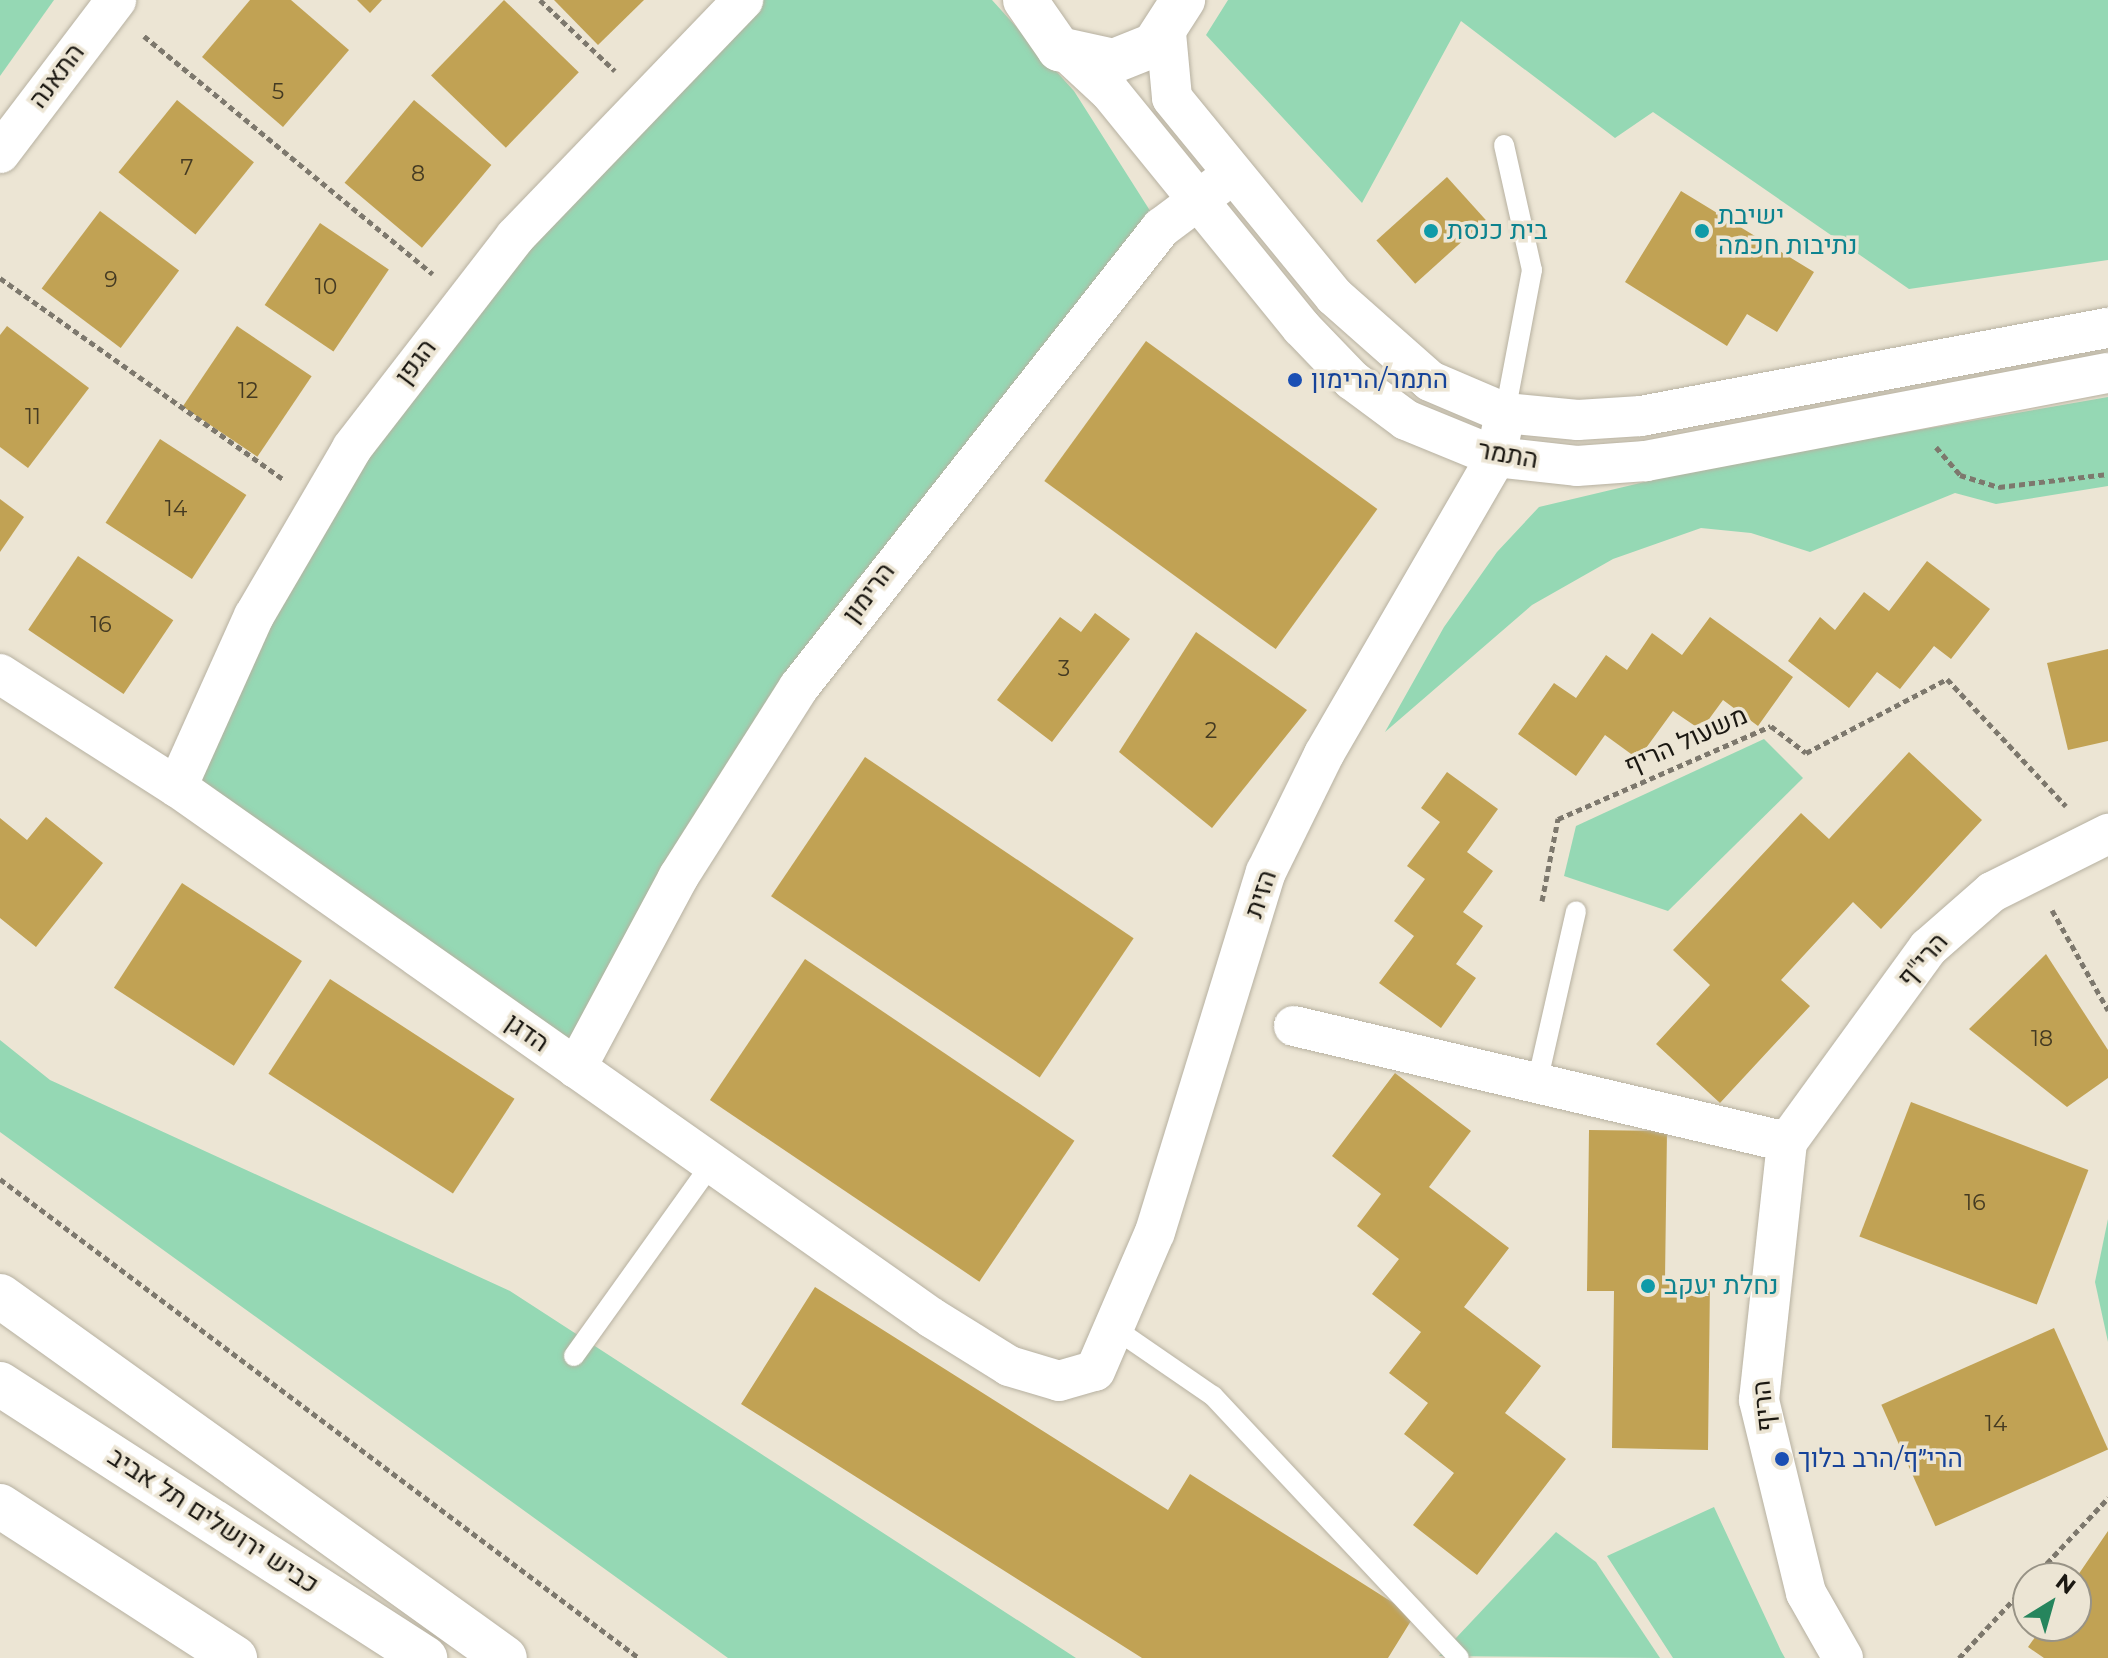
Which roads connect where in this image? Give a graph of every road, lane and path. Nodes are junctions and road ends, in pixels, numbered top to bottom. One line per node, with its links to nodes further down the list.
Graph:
1 (540, 0): 7 (path)
2 (743, 0): 7 (street, הגפן)
3 (1025, 0): 6 (main road)
4 (113, 4): 9 (street, התאנה); 13 (path)
5 (1175, 16): 6 (main road); 10 (street, התמר)
6 (1068, 53): 11 (street, התמר)
7 (642, 98): 13 (street, הגפן)
8 (1504, 145): 17 (lane)
9 (0, 153)
10 (1235, 174): 11 (street, הרימון); 17 (street, התמר)
11 (1196, 199): 18 (street, התמר); 29 (street, הרימון)
12 (0, 278): 20 (path)
13 (464, 300): 20 (street, הגפן)
14 (2108, 328): 17 (street, התמר)
15 (2108, 373): 16 (street, התמר)
16 (1924, 408): 18 (street, התמר); 19 (path)
17 (1505, 413): 18 (street, הזית)
18 (1496, 457): 35 (street, הזית)
19 (2108, 474)
20 (318, 504): 22 (street, הגפן)
21 (0, 674): 22 (street, הדגן)
22 (177, 787): 29 (street, הדגן)
23 (2102, 836): 24 (street, הרי"ף); 25 (path, משעול הריף)
24 (2029, 871): 27 (path); 31 (street, הרי"ף)
25 (1540, 910)
26 (1576, 911): 30 (lane)
27 (2108, 1010)
28 (1294, 1026): 30 (street)
29 (576, 1068): 32 (street, הדגן)
30 (1537, 1083): 31 (street)
31 (1787, 1142): 48 (street, הריף)
32 (712, 1163): 36 (lane); 37 (street, הדגן)
33 (0, 1179): 46 (path)
34 (0, 1296): 45 (main road)
35 (1114, 1328): 37 (street, הזית); 47 (lane)
36 (574, 1356)
37 (1059, 1381)
38 (0, 1384): 44 (main road, כביש ירושלים תל אביב)
39 (2108, 1498): 41 (path)
40 (0, 1506): 43 (main road)
41 (2048, 1562)
42 (2012, 1601): 49 (path)
43 (235, 1658)
44 (425, 1658)
45 (505, 1658)
46 (639, 1658)
47 (1459, 1658)
48 (1843, 1658)
49 (1959, 1658)

